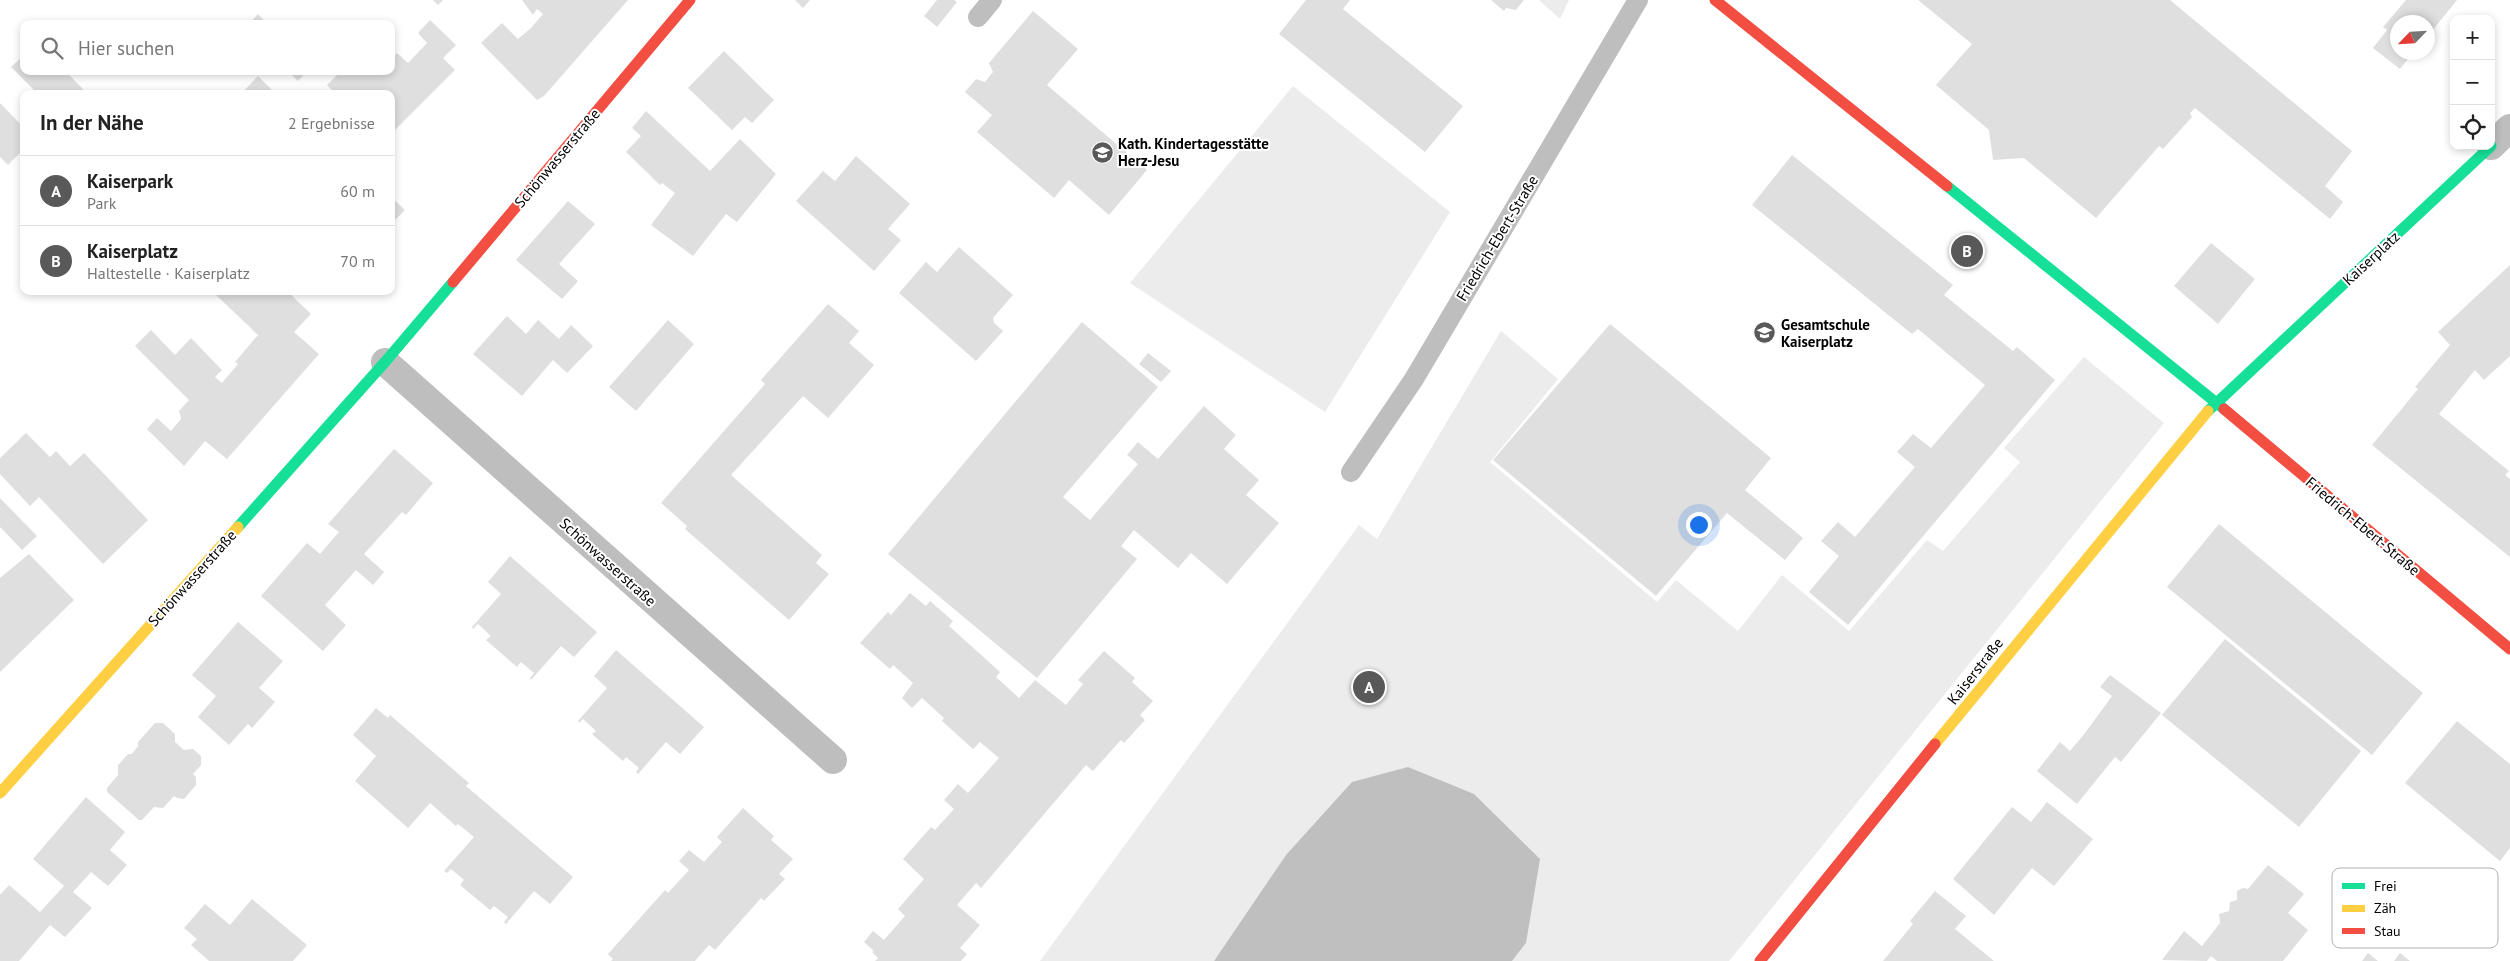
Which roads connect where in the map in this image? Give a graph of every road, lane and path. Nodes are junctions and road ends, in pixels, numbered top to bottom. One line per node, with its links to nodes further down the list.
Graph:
1 (690, 0): 9 (street, Schönwasserstraße)
2 (992, 0): 5 (lane)
3 (1638, 0): 11 (lane, Friedrich-Ebert-Straße)
4 (1715, 0): 10 (street)
5 (978, 17)
6 (2510, 128): 7 (street, Kaiserplatz)
7 (2495, 142)
8 (2487, 150): 10 (street, Kaiserplatz)
9 (385, 362): 13 (street, Schönwasserstraße); 14 (street, Schönwasserstraße)
10 (2215, 402): 12 (street, Friedrich-Ebert-Straße); 15 (street, Kaiserstraße)
11 (1351, 472)
12 (2510, 649)
13 (832, 760)
14 (0, 794)
15 (1760, 961)

